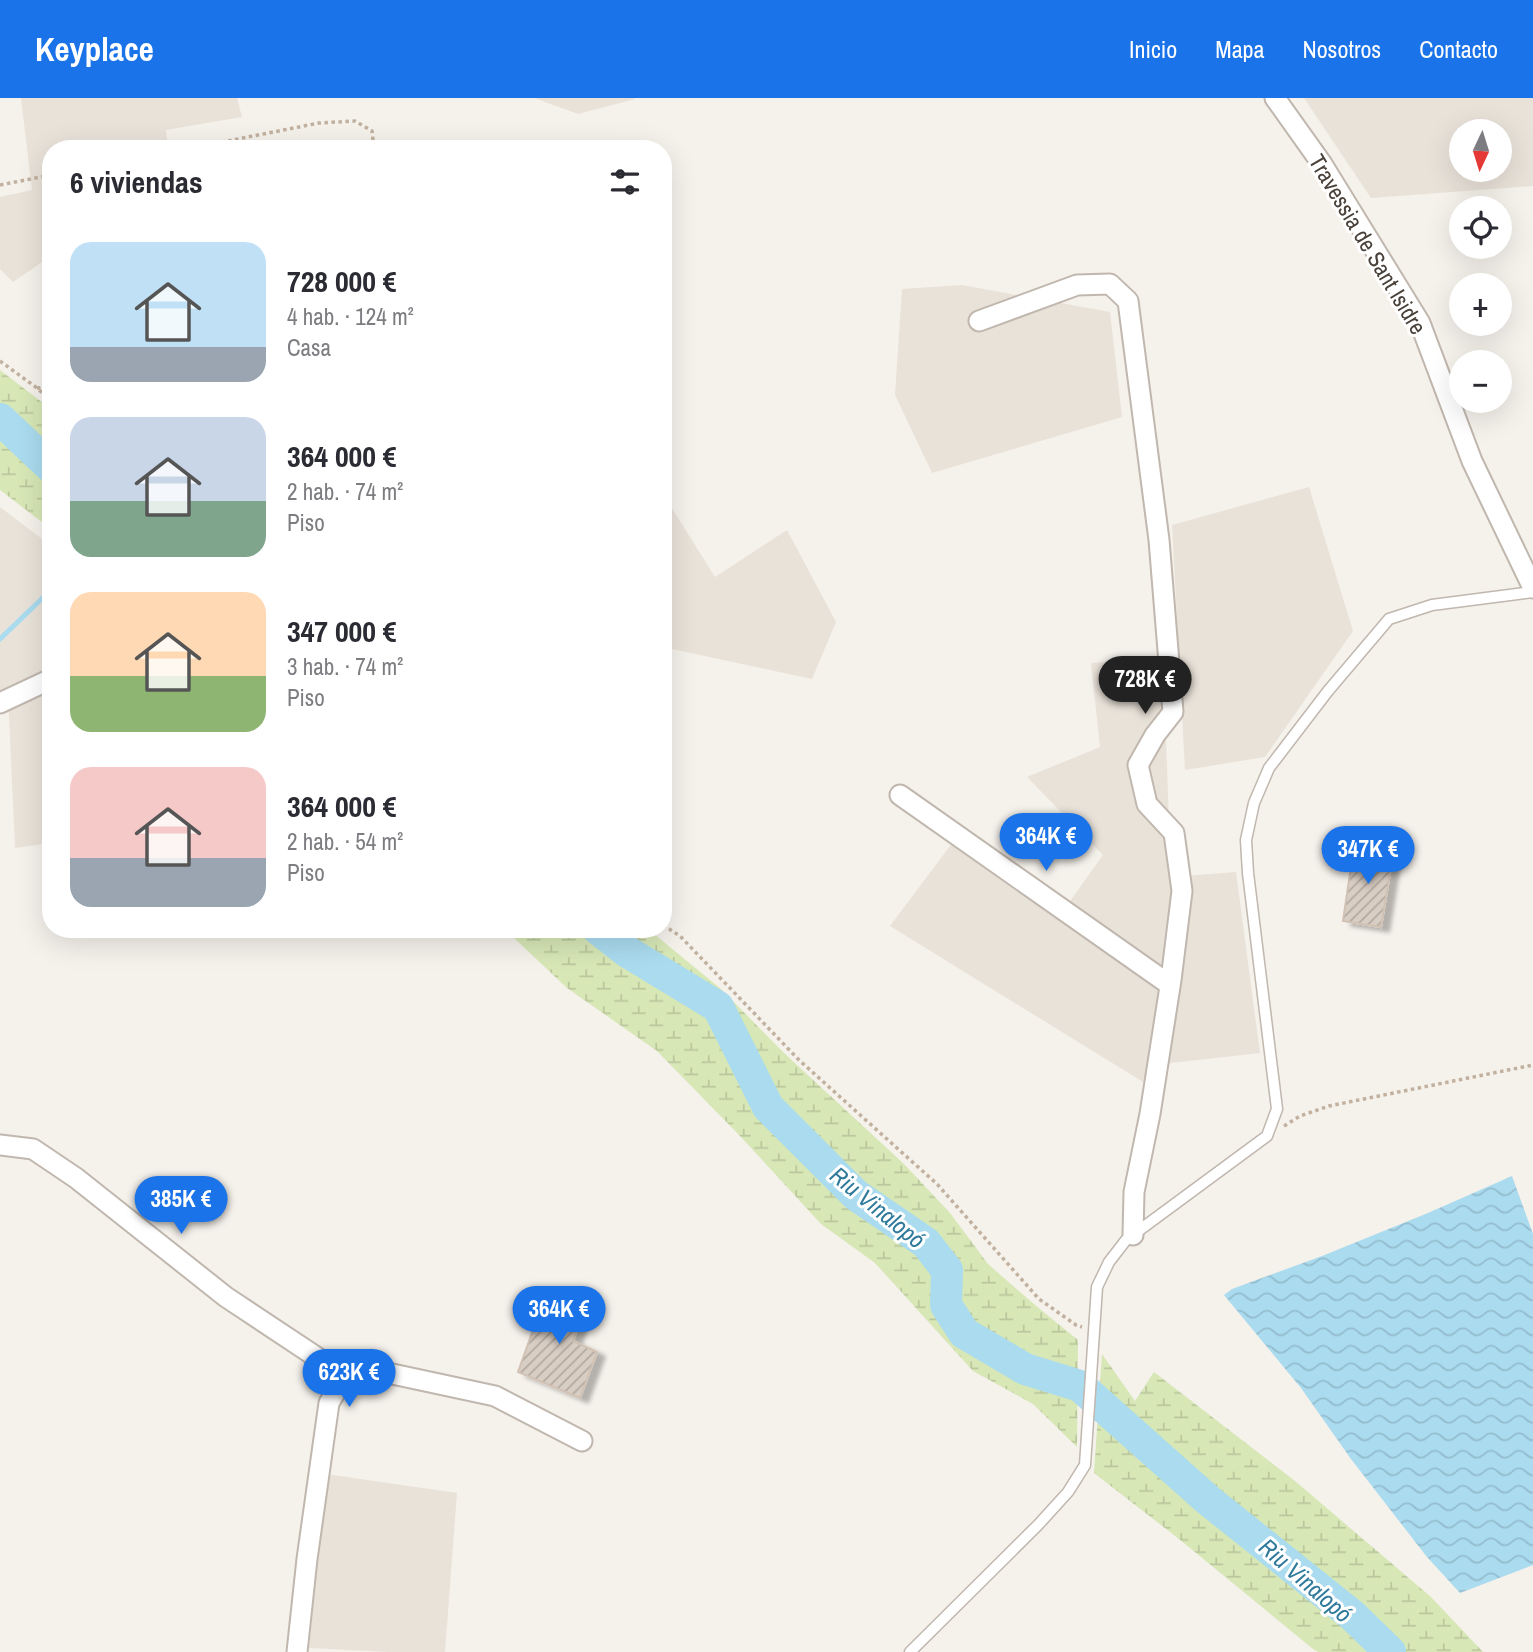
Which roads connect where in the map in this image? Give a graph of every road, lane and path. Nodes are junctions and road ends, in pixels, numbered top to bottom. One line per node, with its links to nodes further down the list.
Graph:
1 (1275, 98): 11 (street, Travessia de Sant Isidre)
2 (233, 140): 3 (path)
3 (373, 140)
4 (42, 177): 5 (path)
5 (0, 185)
6 (979, 321): 16 (street)
7 (0, 361): 8 (path)
8 (37, 388): 9 (path); 10 (path)
9 (42, 388)
10 (42, 393)
11 (1533, 590): 18 (lane)
12 (42, 683): 13 (street)
13 (0, 703)
14 (900, 794): 16 (street)
15 (672, 931): 21 (path)
16 (1170, 985): 20 (street)
17 (1533, 1065): 18 (path)
18 (1267, 1136): 20 (lane)
19 (0, 1145): 22 (street)
20 (1133, 1235): 21 (lane)
21 (1093, 1329): 25 (lane)
22 (345, 1376): 23 (street); 24 (street)
23 (582, 1441)
24 (297, 1652)
25 (910, 1652)

